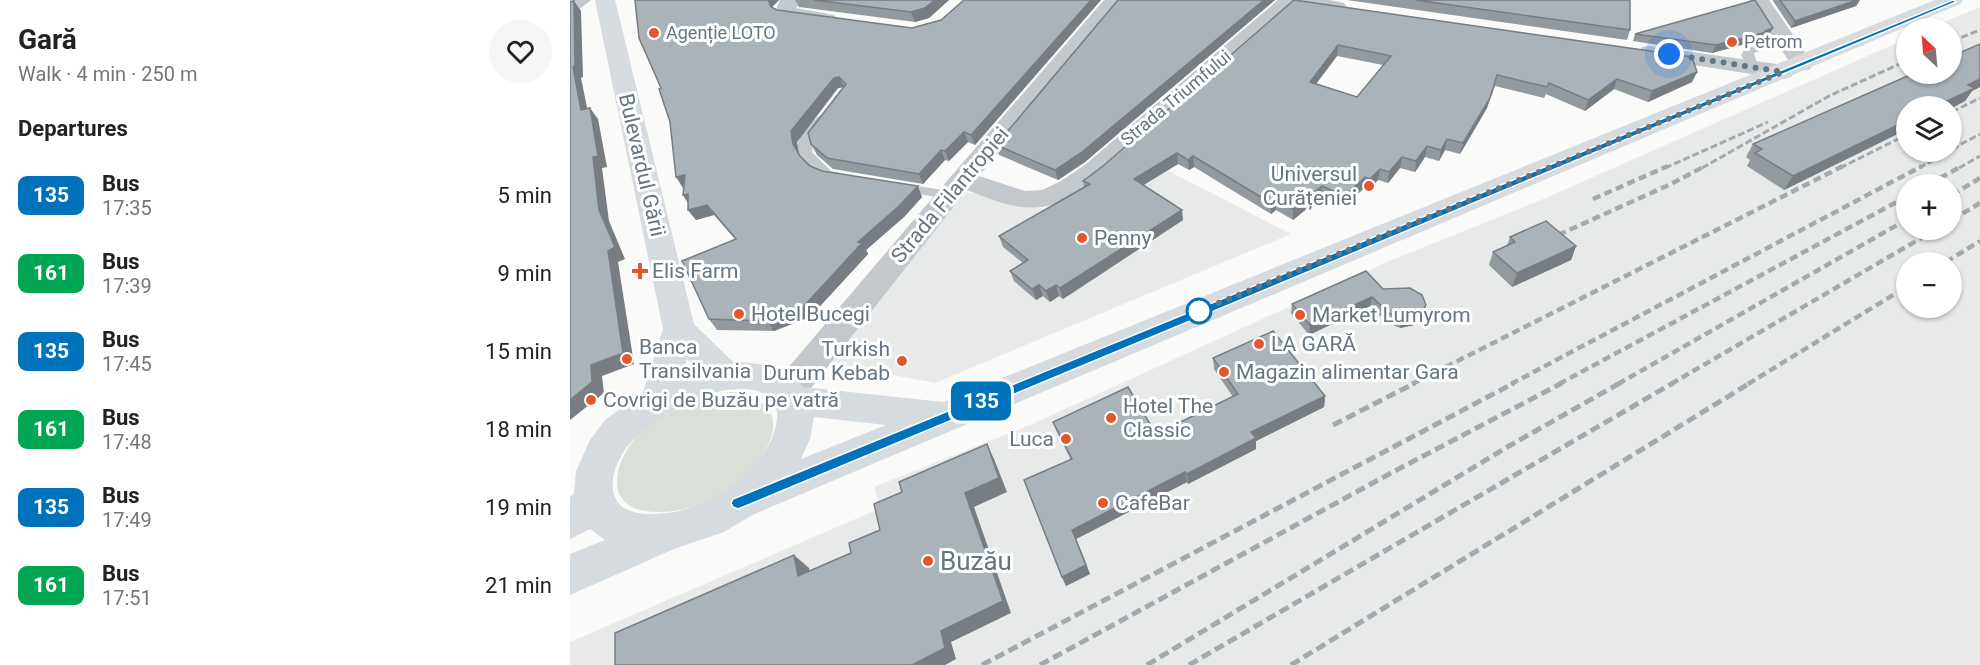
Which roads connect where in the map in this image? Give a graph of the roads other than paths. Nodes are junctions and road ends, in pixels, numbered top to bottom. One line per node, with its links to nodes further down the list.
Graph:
1 (581, 0): 8 (street)
2 (605, 0): 17 (main road, Bulevardul Gării)
3 (793, 0): 10 (street)
4 (1115, 0): 16 (street, Strada Filantropiei)
5 (1290, 0): 9 (street); 16 (street, Strada Triumfului)
6 (1759, 0): 12 (street)
7 (1953, 0): 12 (main road)
8 (570, 7)
9 (1360, 10)
10 (848, 22)
11 (1626, 48): 12 (street)
12 (1781, 60): 21 (main road)
13 (829, 110): 14 (lane)
14 (861, 181)
15 (883, 184): 16 (lane)
16 (956, 187): 19 (street, Strada Filantropiei)
17 (679, 329): 18 (main road); 20 (main road, Bulevardul Gării)
18 (725, 376): 19 (main road); 20 (main road)
19 (790, 396): 21 (main road); 23 (main road)
20 (658, 400): 22 (main road)
21 (946, 416): 23 (main road)
22 (580, 500): 24 (main road)
23 (738, 503): 24 (main road)
24 (671, 531): 25 (main road)
25 (570, 575)

